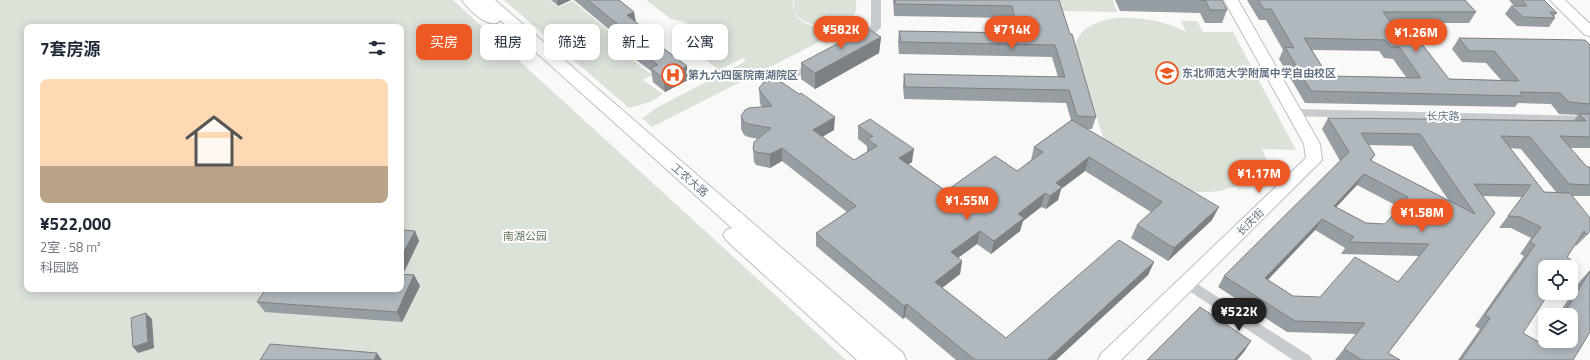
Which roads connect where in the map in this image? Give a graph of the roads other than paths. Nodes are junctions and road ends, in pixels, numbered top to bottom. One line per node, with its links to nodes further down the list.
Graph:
1 (470, 0): 15 (main road, 工农大路)
2 (486, 0): 16 (main road, 工农大路)
3 (876, 0): 9 (street)
4 (1231, 0): 12 (street, 长庆街)
5 (1557, 0): 8 (street)
6 (1564, 0): 7 (street)
7 (1590, 25)
8 (1590, 32)
9 (850, 44)
10 (823, 59): 11 (street)
11 (789, 77)
12 (1295, 113): 13 (street, 长庆路); 14 (street, 长庆街)
13 (1590, 120)
14 (1188, 283): 17 (street, 长庆街); 18 (street)
15 (873, 360)
16 (895, 360)
17 (1108, 360)
18 (1305, 360)

